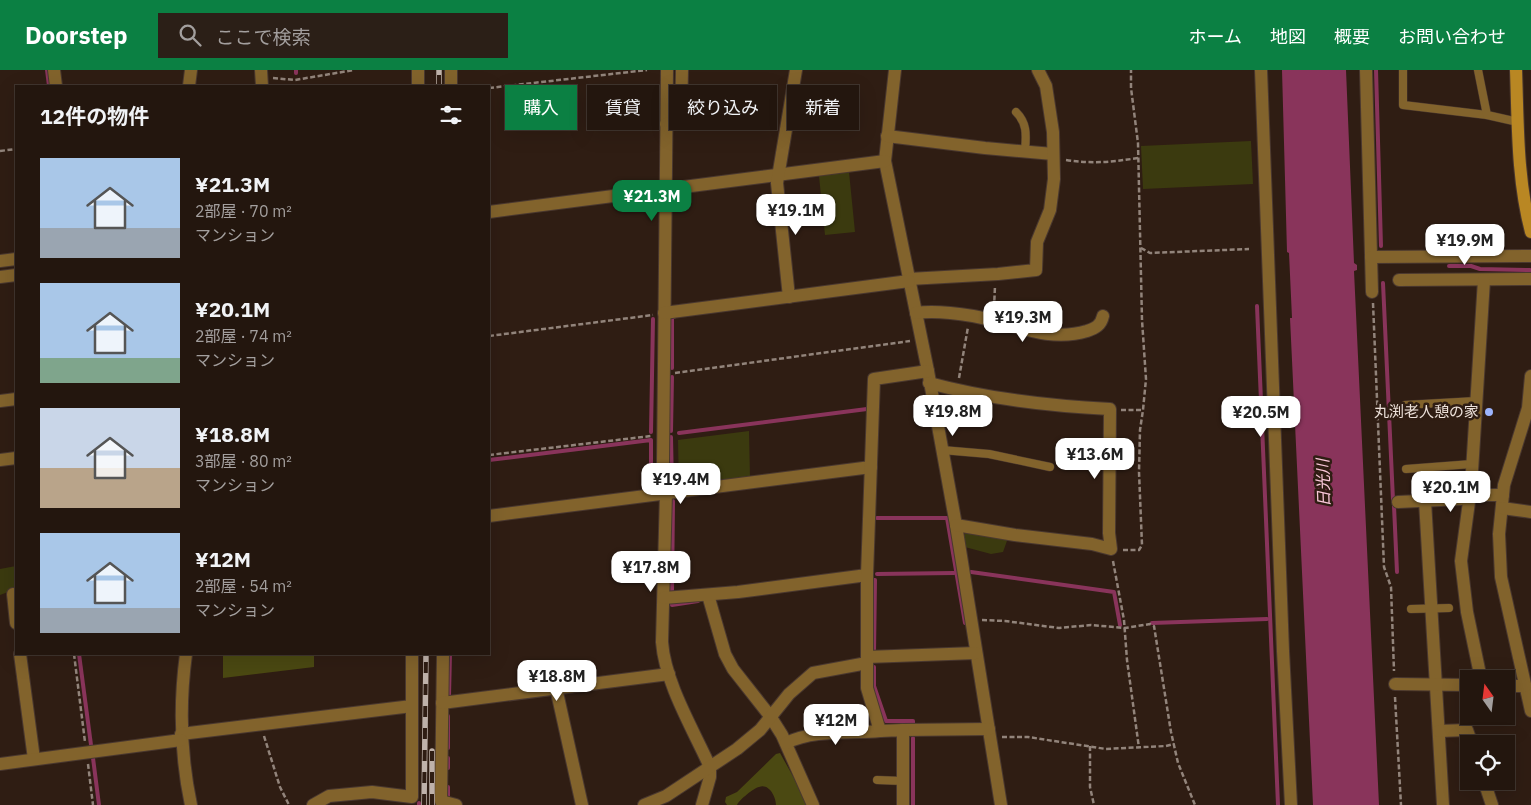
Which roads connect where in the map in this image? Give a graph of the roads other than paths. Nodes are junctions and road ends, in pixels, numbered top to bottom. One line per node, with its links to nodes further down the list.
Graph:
1 (54, 70): 15 (street)
2 (190, 70): 16 (street)
3 (418, 70): 17 (street)
4 (451, 70): 18 (street)
5 (667, 70): 22 (street)
6 (682, 70): 22 (street)
7 (796, 70): 28 (street)
8 (895, 70): 23 (street)
9 (1038, 70): 25 (street)
10 (1261, 70): 117 (street)
11 (1366, 70): 33 (street)
12 (1403, 70): 20 (lane)
13 (1478, 70): 20 (lane)
14 (1516, 70): 21 (main road)
15 (56, 85)
16 (189, 85)
17 (418, 85)
18 (451, 85)
19 (1016, 112): 24 (lane)
20 (1487, 115): 21 (lane)
21 (1518, 122): 27 (main road)
22 (666, 124): 29 (street)
23 (887, 136): 24 (street); 26 (street)
24 (1025, 152): 25 (street)
25 (1053, 154): 39 (street)
26 (885, 161): 28 (street); 39 (street)
27 (1525, 161): 31 (main road)
28 (778, 175): 29 (street); 43 (street)
29 (666, 189): 30 (street); 45 (street)
30 (490, 212)
31 (1531, 232)
32 (1531, 256): 33 (street)
33 (1371, 257): 42 (street)
34 (15, 259): 35 (street)
35 (0, 261)
36 (15, 275): 37 (street)
37 (0, 278)
38 (1531, 279): 41 (street)
39 (909, 280): 43 (street); 44 (street)
40 (1399, 280): 41 (street)
41 (1484, 280): 51 (street)
42 (1372, 292)
43 (789, 297): 45 (street)
44 (916, 312): 46 (street); 48 (street)
45 (664, 313): 60 (street)
46 (1103, 316)
47 (1531, 376): 61 (street)
48 (928, 377): 53 (street); 57 (street); 68 (street)
49 (15, 399): 50 (street)
50 (0, 401)
51 (1476, 401): 52 (lane); 56 (street)
52 (1405, 404)
53 (942, 450): 58 (lane); 68 (street)
54 (15, 458): 55 (street)
55 (0, 460)
56 (1472, 464): 59 (lane); 62 (street)
57 (870, 467): 60 (street); 69 (street)
58 (1050, 467)
59 (1406, 469)
60 (666, 493): 67 (street); 72 (street)
61 (1503, 495): 62 (street); 65 (street)
62 (1470, 497): 63 (street); 83 (street)
63 (1426, 501): 64 (street); 73 (street)
64 (1398, 502)
65 (1502, 508): 66 (street); 89 (street)
66 (1531, 512)
67 (490, 516)
68 (956, 525): 77 (street)
69 (867, 574): 71 (street); 82 (street)
70 (10, 595): 76 (street)
71 (708, 595): 72 (street); 94 (street)
72 (664, 598): 84 (street)
73 (1432, 608): 74 (lane); 75 (lane); 86 (street)
74 (1449, 608)
75 (1411, 609)
76 (15, 618)
77 (976, 653): 82 (street); 98 (street)
78 (20, 655): 102 (street)
79 (186, 655): 100 (street)
80 (412, 655): 92 (street)
81 (443, 655): 91 (street)
82 (867, 660): 94 (street); 96 (street)
83 (1479, 670)
84 (668, 674): 90 (street); 104 (street)
85 (1395, 684): 86 (street)
86 (1436, 685): 87 (street); 97 (street)
87 (1460, 685)
88 (1515, 686): 89 (street)
89 (1525, 686): 93 (street)
90 (556, 688): 91 (street); 111 (street)
91 (442, 703): 110 (street)
92 (412, 706): 100 (street); 109 (street)
93 (1531, 711)
94 (770, 716): 101 (street); 104 (street)
95 (903, 730): 96 (street); 98 (street); 106 (street)
96 (880, 731): 101 (street)
97 (1439, 731): 99 (street); 118 (street)
98 (990, 733): 116 (street)
99 (1469, 735)
100 (181, 737): 102 (street); 108 (street)
101 (786, 743): 114 (street)
102 (34, 759): 103 (street)
103 (0, 764)
104 (710, 767): 112 (street); 113 (street)
105 (877, 780): 106 (lane)
106 (903, 781): 115 (street)
107 (1487, 790): 119 (street)
108 (191, 805)
109 (314, 805)
110 (456, 805)
111 (582, 805)
112 (644, 805)
113 (702, 805)
114 (813, 805)
115 (903, 805)
116 (1001, 805)
117 (1291, 805)
118 (1443, 805)
119 (1492, 805)

